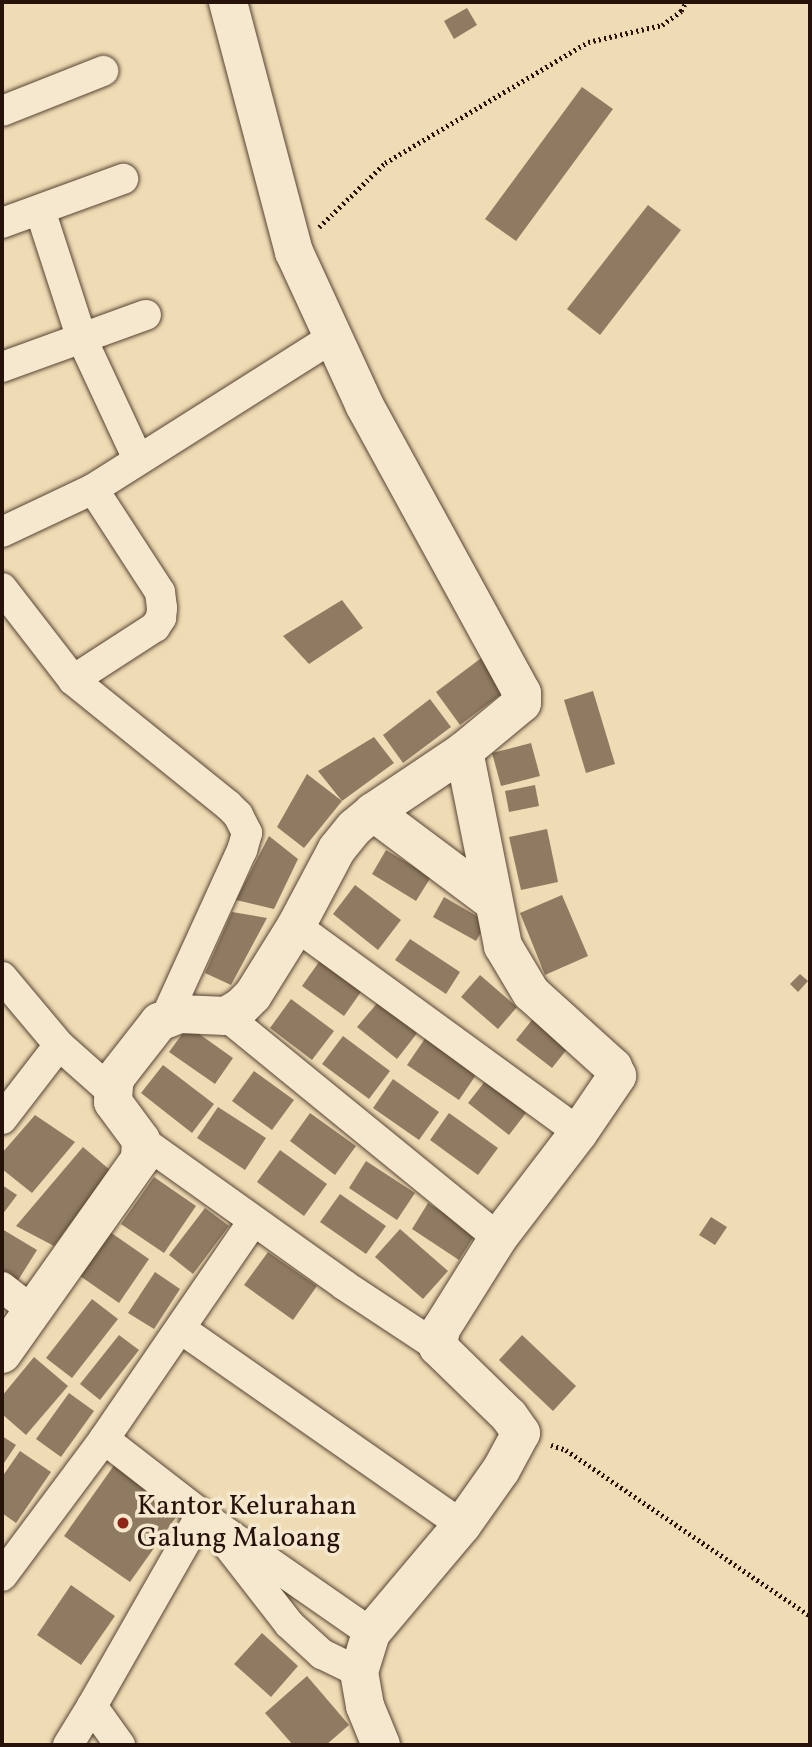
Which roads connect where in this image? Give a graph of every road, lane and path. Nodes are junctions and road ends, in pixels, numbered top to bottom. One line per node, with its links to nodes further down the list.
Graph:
1 (228, 2): 8 (street)
2 (686, 2): 8 (path)
3 (103, 71): 4 (street)
4 (2, 111)
5 (123, 179): 6 (street)
6 (40, 209): 7 (street); 11 (street)
7 (2, 223)
8 (294, 252): 10 (street)
9 (146, 314): 11 (street)
10 (333, 337): 13 (street); 18 (street)
11 (82, 339): 12 (street); 13 (street)
12 (2, 367)
13 (138, 459): 14 (street)
14 (93, 489): 15 (street); 17 (street)
15 (2, 532)
16 (2, 588): 17 (street)
17 (73, 681): 24 (street)
18 (464, 751): 19 (street); 20 (street)
19 (373, 812): 20 (street); 21 (street)
20 (492, 901): 28 (street)
21 (296, 926): 23 (street); 28 (street)
22 (2, 977): 25 (street)
23 (226, 1016): 24 (street); 31 (street)
24 (166, 1017): 26 (street)
25 (59, 1045): 26 (street); 27 (street)
26 (113, 1093): 29 (street)
27 (2, 1119)
28 (579, 1132): 31 (street)
29 (141, 1140): 30 (street); 33 (street)
30 (253, 1221): 34 (street); 35 (street)
31 (498, 1238): 35 (street)
32 (2, 1287): 33 (street)
33 (33, 1311): 36 (street)
34 (181, 1329): 38 (street); 40 (street)
35 (439, 1347): 37 (street)
36 (2, 1354)
37 (521, 1433): 40 (street); 42 (path)
38 (104, 1438): 39 (street); 41 (street)
39 (204, 1517): 43 (street); 44 (street); 45 (street)
40 (462, 1525): 43 (street)
41 (2, 1576)
42 (810, 1616)
43 (371, 1633): 44 (street)
44 (359, 1672): 48 (street)
45 (92, 1706): 46 (street); 47 (street)
46 (68, 1745)
47 (120, 1745)
48 (381, 1745)

